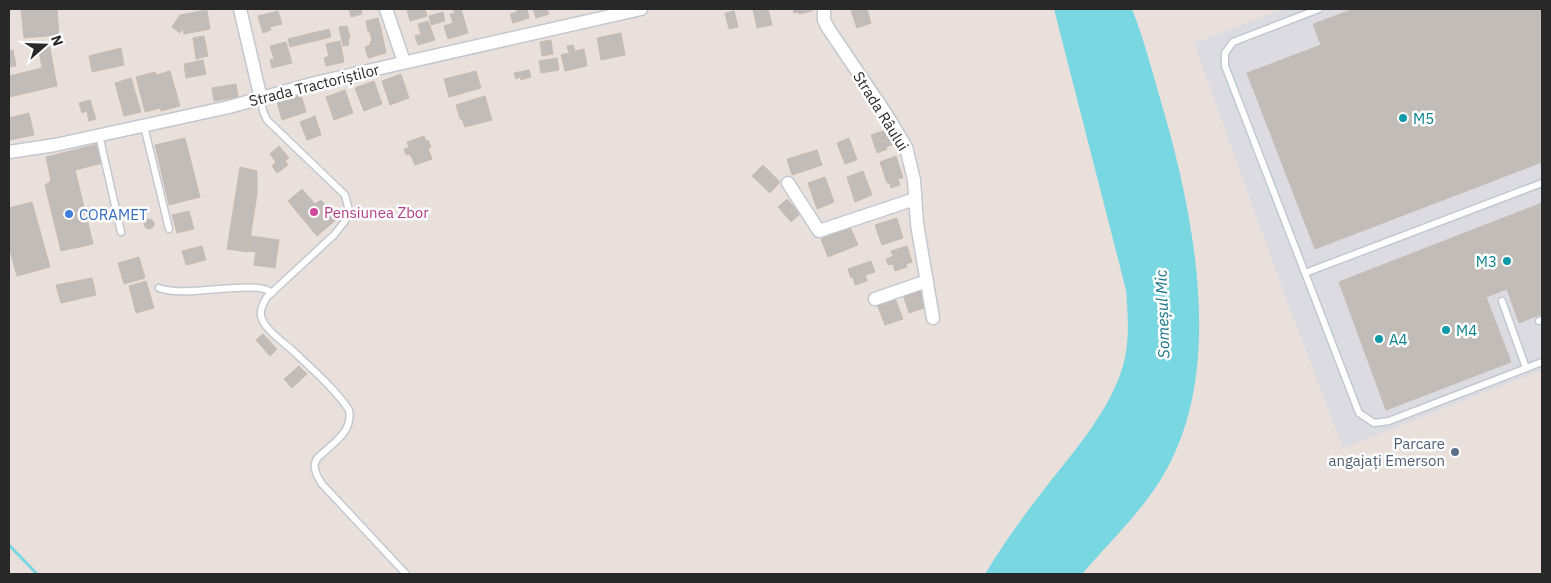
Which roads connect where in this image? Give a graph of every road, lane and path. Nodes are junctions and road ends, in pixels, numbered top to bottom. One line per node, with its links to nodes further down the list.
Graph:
1 (240, 9): 8 (street)
2 (386, 9): 7 (street)
3 (642, 9): 6 (street, Strada Tractoriștilor)
4 (824, 9): 14 (street, Strada Râului)
5 (1318, 9): 17 (lane)
6 (617, 11): 7 (street, Strada Tractoriștilor)
7 (404, 62): 8 (street, Strada Tractoriștilor)
8 (260, 98): 9 (street, Strada Tractoriștilor); 20 (lane)
9 (144, 126): 10 (street, Strada Tractoriștilor); 15 (lane)
10 (99, 135): 11 (street, Strada Tractoriștilor); 16 (lane)
11 (9, 152)
12 (788, 183): 14 (street)
13 (1542, 183): 17 (lane)
14 (915, 199): 18 (street, Strada Râului)
15 (168, 229)
16 (121, 232)
17 (1305, 273): 25 (lane)
18 (927, 280): 21 (street); 23 (street, Strada Râului)
19 (159, 288): 20 (lane)
20 (272, 293): 26 (lane)
21 (875, 299)
22 (1502, 301): 25 (lane)
23 (933, 318)
24 (1542, 362): 25 (lane)
25 (1526, 368)
26 (406, 574)

